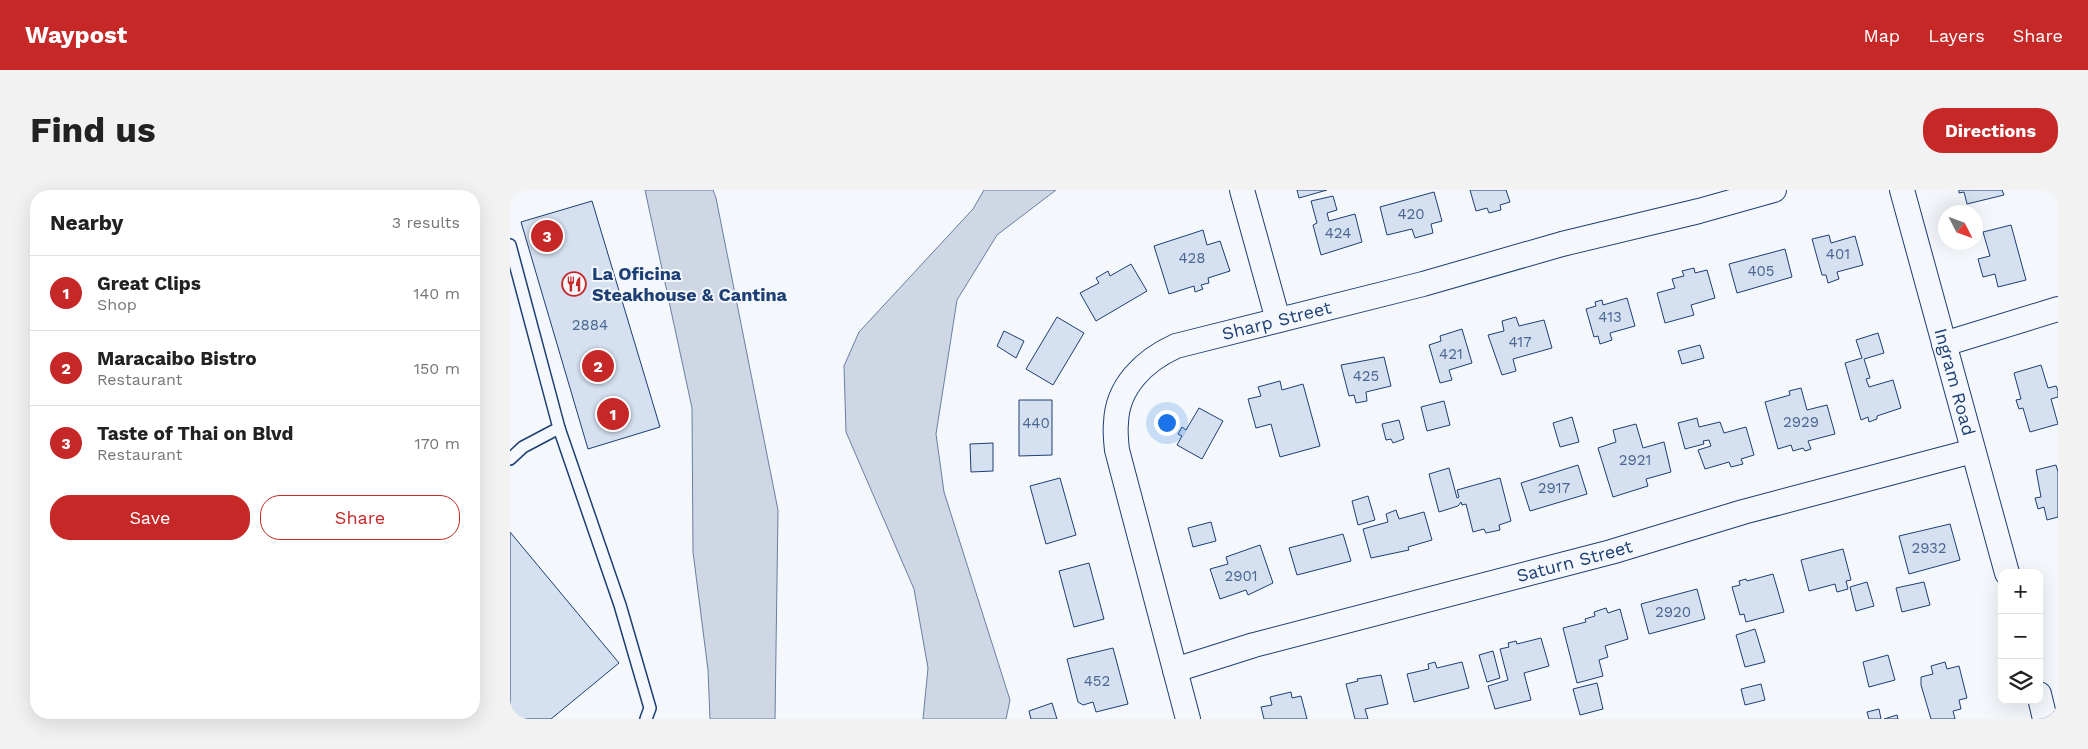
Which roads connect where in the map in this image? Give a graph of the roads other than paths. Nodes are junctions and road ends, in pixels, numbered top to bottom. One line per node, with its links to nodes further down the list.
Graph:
1 (1242, 190): 6 (street)
2 (1774, 190): 6 (street, Sharp Street)
3 (1902, 190): 7 (street, Ingram Road)
4 (510, 245): 8 (lane)
5 (2058, 309): 7 (street)
6 (1278, 320): 12 (street, Sharp Street)
7 (1944, 344): 9 (street, Ingram Road)
8 (559, 428): 10 (lane); 14 (lane)
9 (1973, 451): 11 (street, Ingram Road); 12 (street, Saturn Street)
10 (510, 459)
11 (2006, 569)
12 (1175, 670): 15 (street, Sharp Street)
13 (2041, 704): 16 (street)
14 (646, 719)
15 (1188, 719)
16 (2045, 719)

